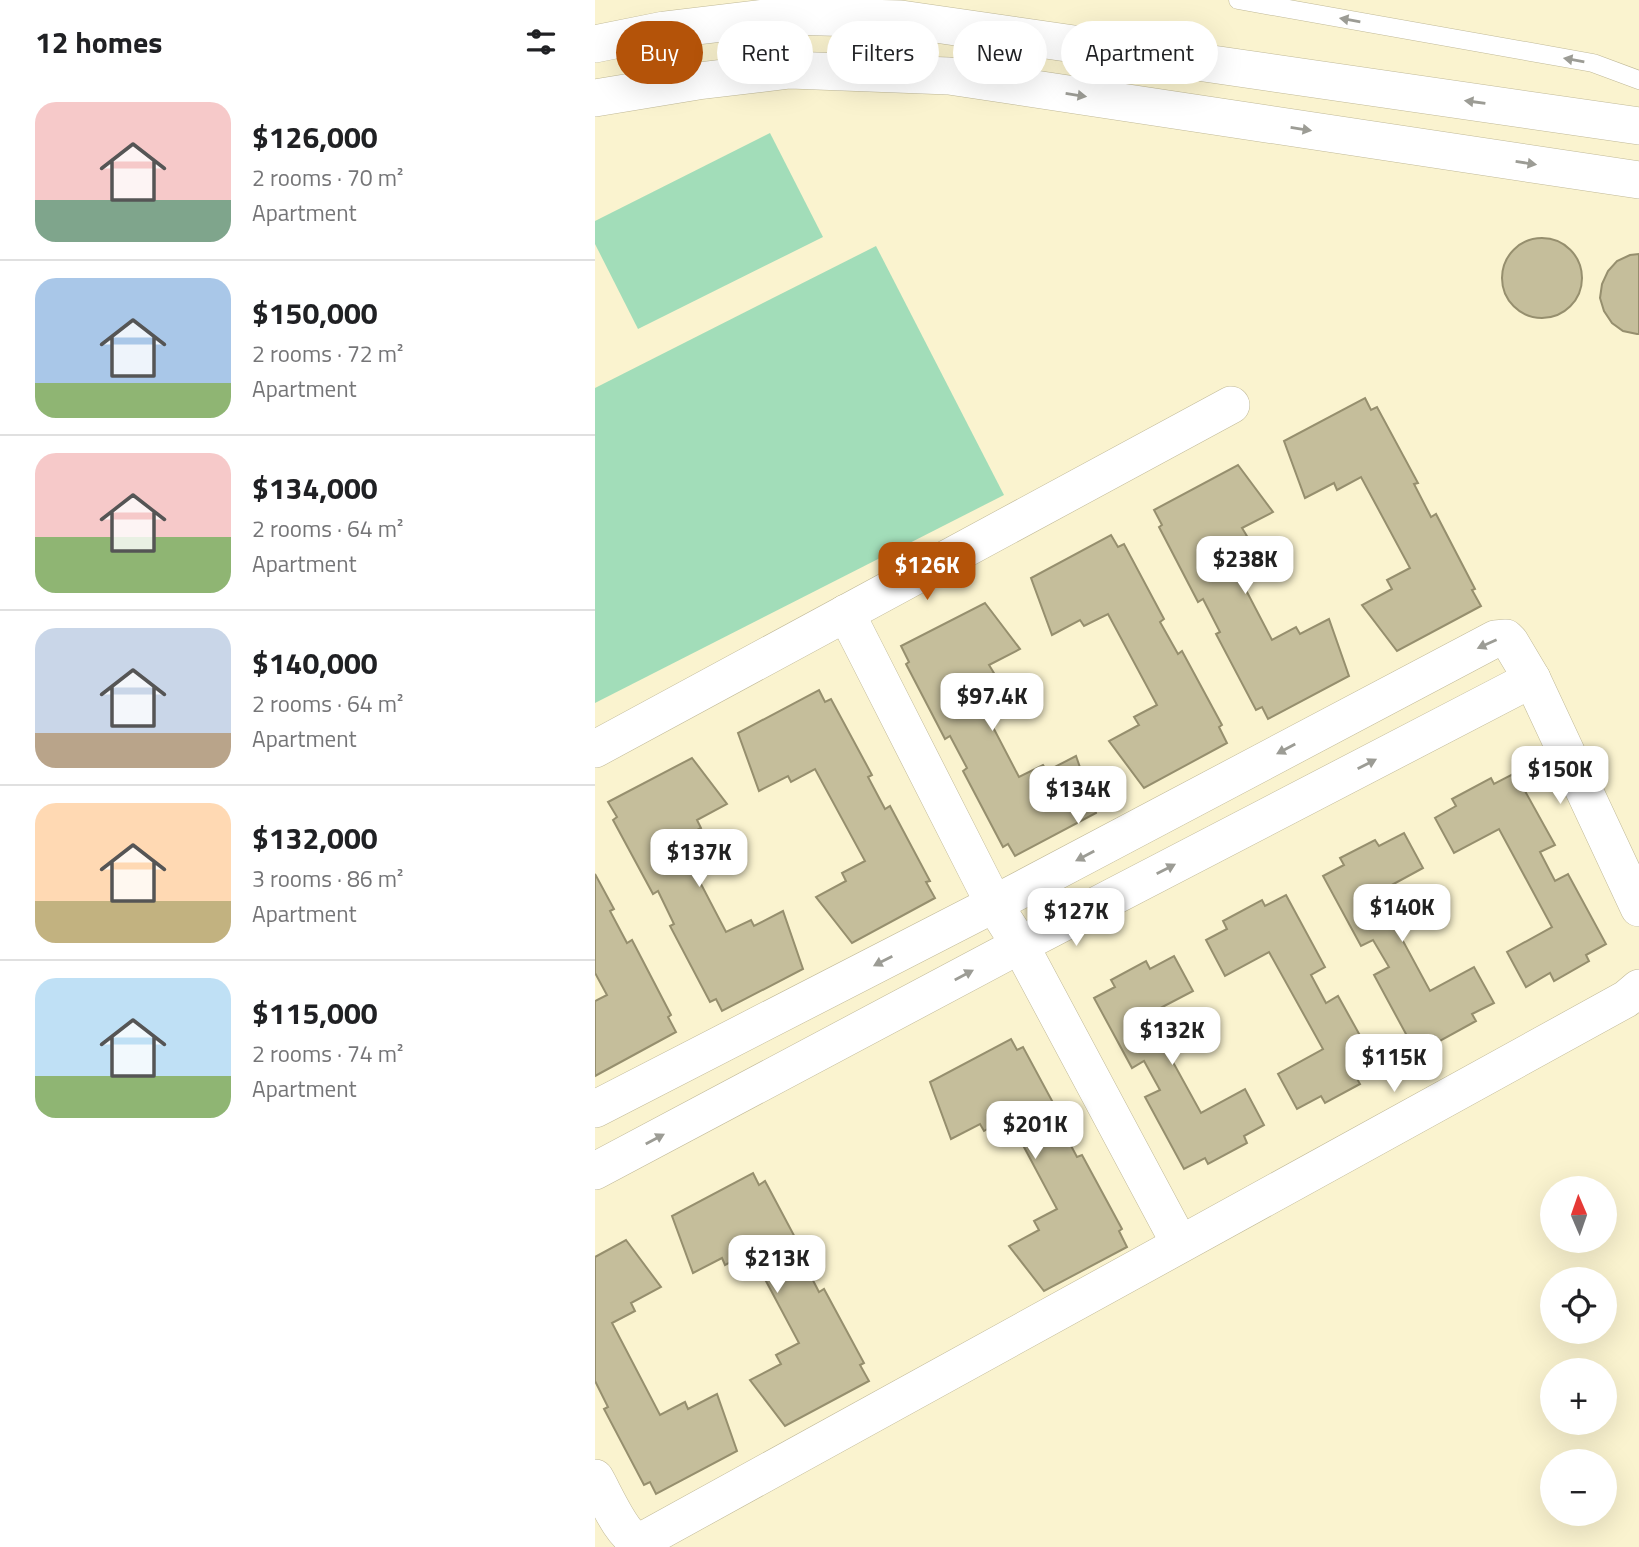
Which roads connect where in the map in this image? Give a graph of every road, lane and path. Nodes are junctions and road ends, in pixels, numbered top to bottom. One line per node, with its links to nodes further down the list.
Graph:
1 (763, 0): 3 (lane)
2 (1238, 0): 7 (lane, one-way to 2)
3 (703, 23)
4 (703, 25): 9 (street, one-way to 4)
5 (616, 40): 6 (street)
6 (595, 44)
7 (1639, 80)
8 (595, 99): 10 (street, one-way to 10)
9 (1639, 126)
10 (1639, 180)
11 (1231, 405): 12 (street)
12 (846, 613): 14 (street); 15 (street)
13 (1532, 678): 15 (street, one-way to 15); 16 (street); 17 (street, one-way to 13)
14 (595, 749)
15 (994, 904): 17 (street); 19 (street, one-way to 19)
16 (1639, 908)
17 (1020, 945): 20 (street, one-way to 17); 21 (street)
18 (1639, 988): 21 (street)
19 (595, 1109)
20 (595, 1171)
21 (1180, 1244): 22 (street)
22 (595, 1478)

